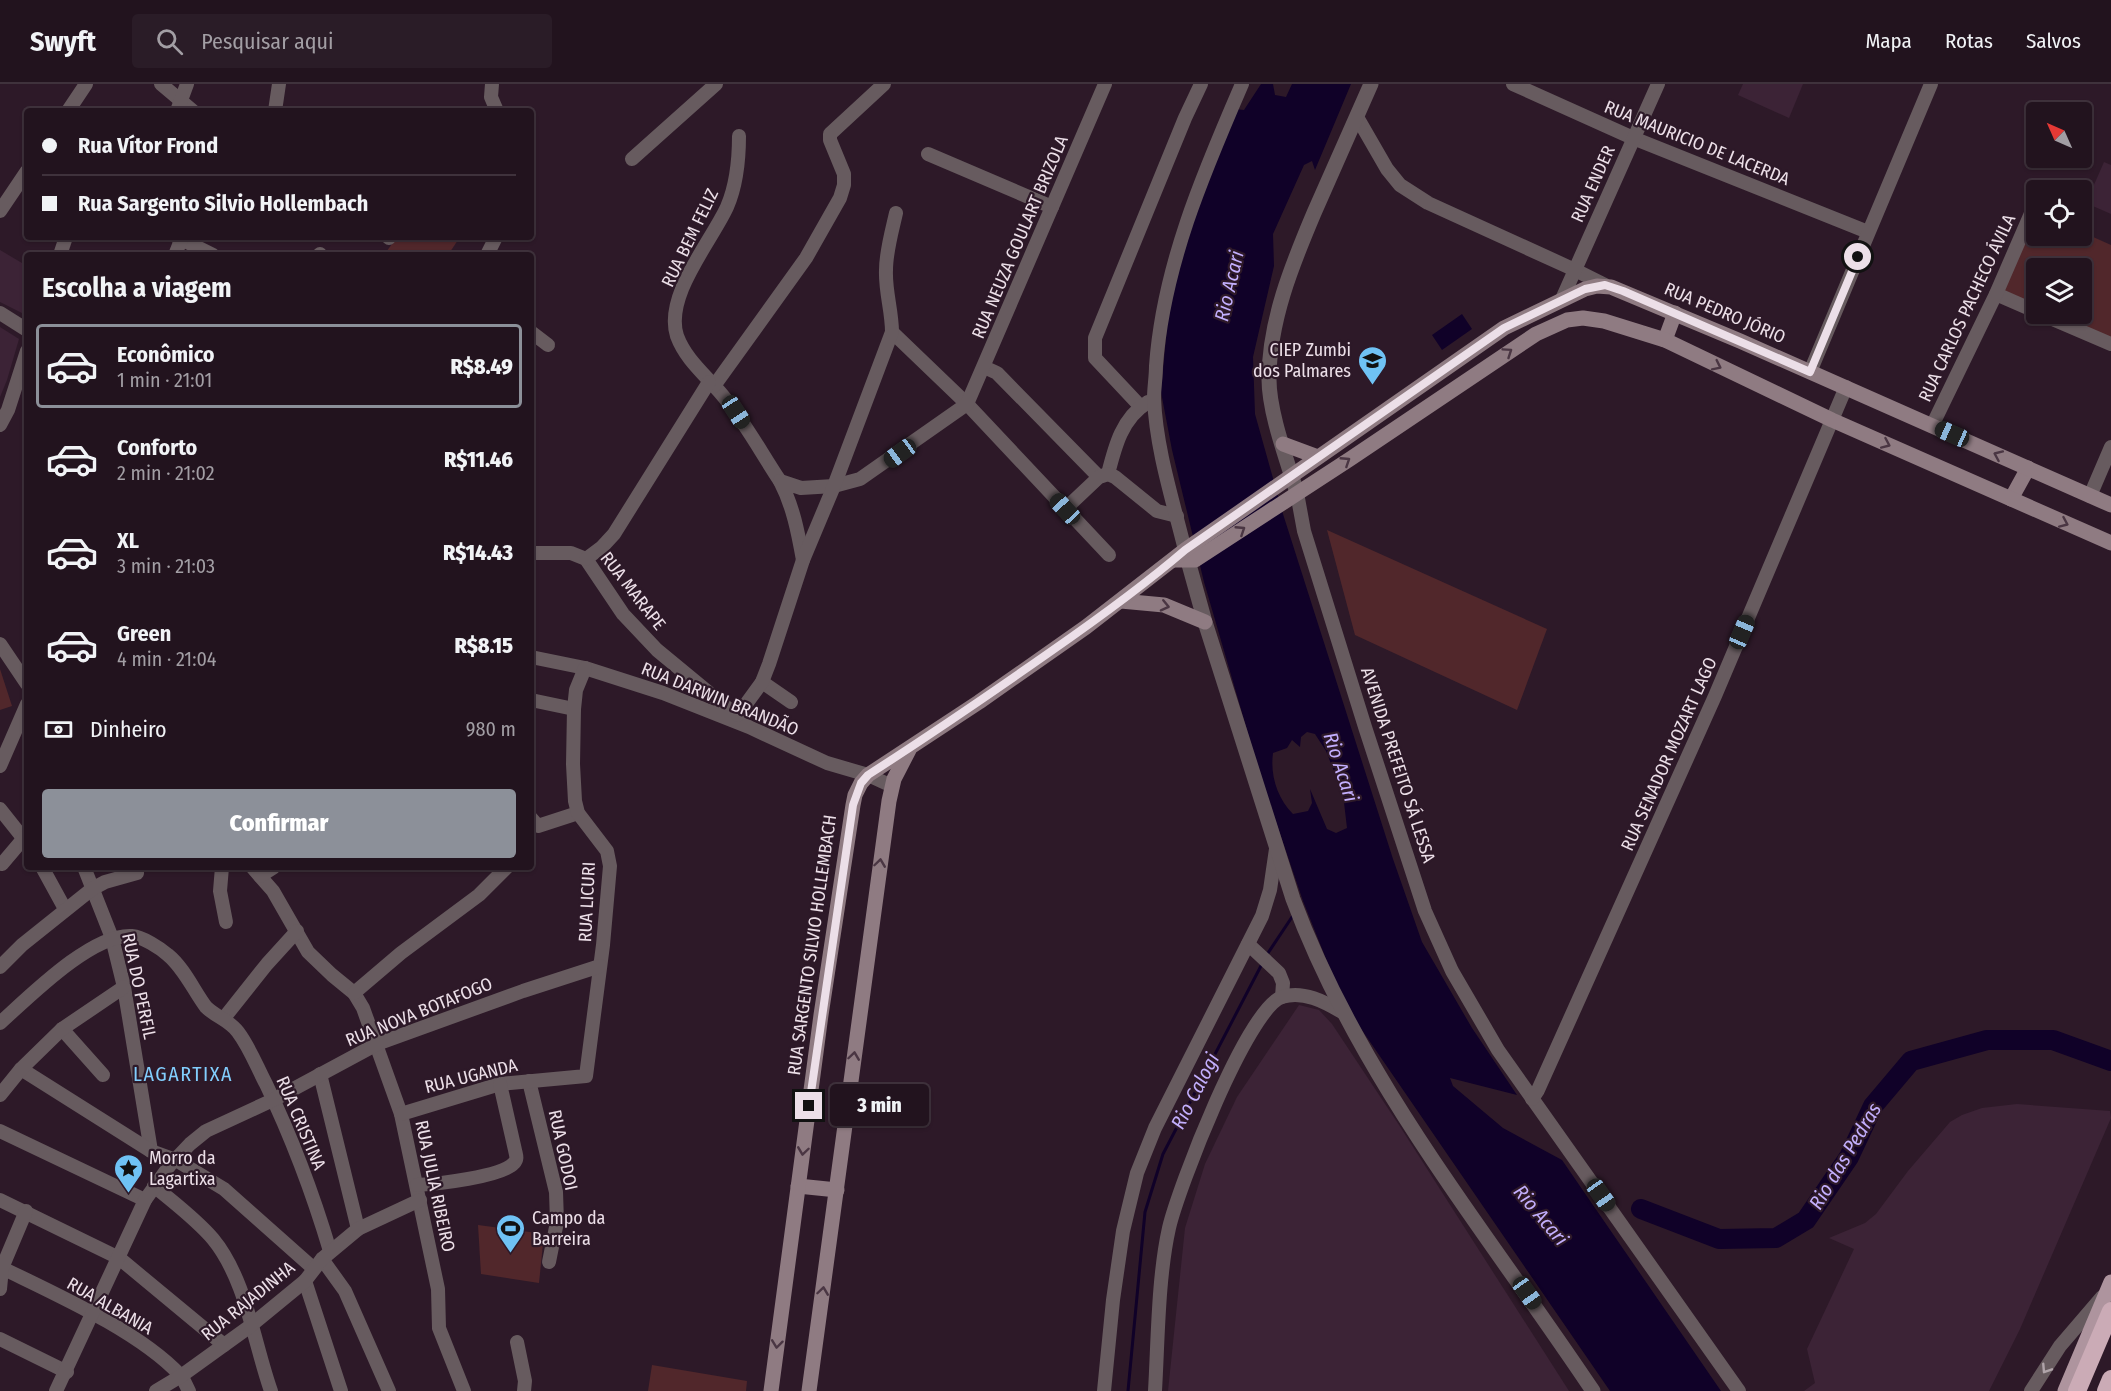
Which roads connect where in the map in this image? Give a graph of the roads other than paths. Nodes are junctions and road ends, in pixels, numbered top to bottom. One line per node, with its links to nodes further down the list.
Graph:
1 (86, 84): 16 (street)
2 (161, 84): 15 (street)
3 (187, 84): 15 (street)
4 (279, 84): 17 (street)
5 (492, 84): 18 (street)
6 (716, 84): 23 (street)
7 (884, 84): 49 (street)
8 (1105, 84): 25 (street, RUA NEUZA GOULART BRIZOLA)
9 (1201, 84): 53 (street)
10 (1242, 84): 51 (street)
11 (1371, 84): 19 (street, AVENIDA PREFEITO SÁ LESSA)
12 (1513, 84): 21 (street, RUA MAURICIO DE LACERDA)
13 (1658, 84): 21 (street, RUA ENDER)
14 (1931, 84): 29 (street)
15 (179, 106)
16 (70, 108)
17 (275, 108)
18 (496, 108)
19 (1357, 117): 32 (street, RUA PEDRO JÓRIO); 57 (street, AVENIDA PREFEITO SÁ LESSA)
20 (738, 136): 49 (street, RUA BEM FELIZ)
21 (1633, 138): 29 (street, RUA MAURICIO DE LACERDA); 32 (street, RUA ENDER)
22 (928, 154): 25 (street)
23 (633, 159)
24 (24, 175): 26 (street)
25 (1052, 207): 47 (street, RUA NEUZA GOULART BRIZOLA)
26 (0, 211)
27 (896, 213): 41 (street)
28 (2026, 225): 34 (street, RUA CARLOS PACHECO ÁVILA)
29 (1868, 232): 48 (street)
30 (183, 240): 31 (street)
31 (205, 250)
32 (1575, 270): 33 (street, RUA PEDRO JÓRIO); 35 (street, RUA ENDER)
33 (1605, 285): 35 (main road, RUA SARGENTO SILVIO HOLLEMBACH); 38 (main road, RUA PEDRO JÓRIO)
34 (1996, 294): 36 (street); 56 (street, RUA CARLOS PACHECO ÁVILA)
35 (1562, 299): 59 (main road, RUA SARGENTO SILVIO HOLLEMBACH)
36 (2026, 307)
37 (0, 313): 40 (street)
38 (1675, 313): 43 (main road); 48 (main road, RUA PEDRO JÓRIO)
39 (2064, 324): 44 (street)
40 (24, 328)
41 (892, 332): 52 (street); 64 (street)
42 (534, 334): 45 (street)
43 (1665, 340): 54 (main road, one-way to 54); 66 (main road, one-way to 43)
44 (2111, 344)
45 (548, 345)
46 (24, 360): 55 (street)
47 (984, 367): 52 (street, RUA NEUZA GOULART BRIZOLA); 61 (street)
48 (1810, 372): 50 (main road, RUA PEDRO JÓRIO)
49 (712, 384): 63 (street, RUA BEM FELIZ); 75 (street)
50 (1846, 387): 54 (street, RUA SENADOR MOZART LAGO); 56 (main road, RUA PEDRO JÓRIO)
51 (1154, 398): 53 (street); 70 (street)
52 (967, 404): 64 (street); 69 (street)
53 (1141, 407): 61 (street)
54 (1832, 420): 67 (main road, one-way to 67); 130 (street, RUA SENADOR MOZART LAGO)
55 (0, 425)
56 (1932, 426): 60 (main road, RUA PEDRO JÓRIO, one-way to 56)
57 (1283, 444): 59 (main road); 62 (street, AVENIDA PREFEITO SÁ LESSA)
58 (2111, 447): 65 (street)
59 (1318, 457): 62 (main road, RUA SARGENTO SILVIO HOLLEMBACH)
60 (2028, 468): 65 (main road, RUA PEDRO JÓRIO); 67 (main road)
61 (1103, 475): 69 (street); 70 (street)
62 (1287, 479): 66 (street, AVENIDA PREFEITO SÁ LESSA); 74 (main road, RUA SARGENTO SILVIO HOLLEMBACH)
63 (780, 481): 64 (street); 76 (street, RUA BEM FELIZ)
64 (834, 486): 76 (street)
65 (2090, 496): 68 (main road, RUA PEDRO JÓRIO)
66 (1292, 497): 74 (main road, RUA SARGENTO SILVIO HOLLEMBACH, one-way to 66); 130 (street, AVENIDA PREFEITO SÁ LESSA)
67 (2011, 499): 71 (main road, one-way to 71)
68 (2111, 505)
69 (1065, 509): 73 (street)
70 (1177, 516): 74 (street)
71 (2111, 543)
72 (534, 553): 75 (street, RUA MARAPE)
73 (1109, 555)
74 (1187, 555): 77 (main road, RUA SARGENTO SILVIO HOLLEMBACH); 78 (street)
75 (586, 559): 88 (street, RUA MARAPE)
76 (803, 560): 83 (street)
77 (1121, 601): 78 (main road, one-way to 78); 90 (main road, RUA SARGENTO SILVIO HOLLEMBACH)
78 (1205, 622): 99 (street)
79 (0, 644): 82 (street)
80 (534, 658): 81 (street, RUA DARWIN BRANDÃO)
81 (585, 668): 86 (street, RUA LICURI); 89 (street, RUA DARWIN BRANDÃO)
82 (24, 677)
83 (762, 682): 85 (street); 88 (street)
84 (534, 701): 86 (street)
85 (791, 702)
86 (574, 709): 95 (street, RUA LICURI)
87 (24, 711): 91 (street)
88 (738, 716): 89 (street, RUA MARAPE)
89 (749, 727): 92 (street, RUA DARWIN BRANDÃO)
90 (911, 745): 92 (main road, RUA SARGENTO SILVIO HOLLEMBACH); 93 (main road)
91 (0, 766)
92 (868, 775): 93 (street, RUA DARWIN BRANDÃO); 138 (main road, RUA SARGENTO SILVIO HOLLEMBACH, one-way to 138)
93 (892, 786): 139 (main road, one-way to 93)
94 (0, 809): 97 (street)
95 (578, 813): 96 (street); 113 (street, RUA LICURI)
96 (534, 827)
97 (24, 839)
98 (24, 841): 100 (street)
99 (1276, 849): 112 (street); 118 (street)
100 (2, 864)
101 (44, 870): 108 (street)
102 (85, 870): 107 (street, RUA DO PERFIL)
103 (222, 870): 109 (street)
104 (504, 870): 116 (street)
105 (256, 871): 110 (street)
106 (137, 873): 107 (street)
107 (92, 889): 108 (street); 111 (street, RUA DO PERFIL)
108 (66, 909): 114 (street)
109 (226, 922)
110 (297, 931): 116 (street); 119 (street)
111 (112, 938): 115 (street, RUA DO PERFIL); 119 (street, RUA CRISTINA); 120 (street, RUA CRISTINA)
112 (1248, 944): 117 (street); 171 (street)
113 (600, 966): 122 (street, RUA NOVA BOTAFOGO); 126 (street, RUA LICURI)
114 (0, 967)
115 (124, 987): 121 (street); 134 (street, RUA DO PERFIL)
116 (354, 993): 122 (street, RUA JULIA RIBEIRO)
117 (1282, 998): 118 (street); 172 (street)
118 (1342, 1012): 173 (street)
119 (224, 1018): 131 (street, RUA CRISTINA)
120 (0, 1023)
121 (62, 1029): 123 (street); 125 (street)
122 (377, 1044): 124 (street, RUA NOVA BOTAFOGO); 132 (street, RUA JULIA RIBEIRO)
123 (21, 1069): 129 (street); 134 (street)
124 (320, 1074): 131 (street, RUA NOVA BOTAFOGO); 144 (street)
125 (103, 1075)
126 (586, 1076): 127 (street, RUA UGANDA)
127 (529, 1081): 128 (street, RUA UGANDA); 147 (street, RUA GODOI)
128 (500, 1084): 132 (street, RUA UGANDA); 136 (street)
129 (0, 1095)
130 (1532, 1099): 174 (street, AVENIDA PREFEITO SÁ LESSA)
131 (273, 1100): 135 (street, RUA NOVA BOTAFOGO); 146 (street, RUA CRISTINA)
132 (401, 1114): 136 (street, RUA JULIA RIBEIRO)
133 (0, 1131): 141 (street)
134 (151, 1151): 135 (street)
135 (176, 1160): 137 (street, RUA NOVA BOTAFOGO); 146 (street)
136 (417, 1185): 142 (street, RUA JULIA RIBEIRO)
137 (154, 1186): 141 (street, RUA NOVA BOTAFOGO); 154 (street)
138 (798, 1186): 139 (main road); 169 (main road, RUA SARGENTO SILVIO HOLLEMBACH, one-way to 169)
139 (837, 1190): 170 (main road, one-way to 139)
140 (0, 1200): 143 (street)
141 (145, 1200): 145 (street, RUA NOVA BOTAFOGO)
142 (420, 1200): 144 (street, RUA RAJADINHA); 167 (street, RUA JULIA RIBEIRO)
143 (26, 1211): 145 (street); 148 (street)
144 (358, 1228): 146 (street, RUA RAJADINHA)
145 (119, 1258): 153 (street, RUA NOVA BOTAFOGO); 157 (street)
146 (322, 1259): 149 (street, RUA RAJADINHA); 166 (street)
147 (549, 1262)
148 (1, 1268): 151 (street); 153 (street, RUA ALBANIA)
149 (305, 1281): 154 (street, RUA RAJADINHA); 165 (street)
150 (2109, 1287): 175 (street, one-way to 175); 176 (main road)
151 (0, 1289)
152 (2111, 1311): 177 (highway)
153 (92, 1314): 158 (street, RUA NOVA BOTAFOGO); 159 (street, RUA ALBANIA)
154 (252, 1324): 157 (street, RUA RAJADINHA); 164 (street)
155 (0, 1339): 158 (street)
156 (517, 1342): 168 (street)
157 (224, 1345): 159 (street, RUA RAJADINHA)
158 (67, 1372): 161 (street, RUA NOVA BOTAFOGO)
159 (182, 1376): 162 (street, RUA RAJADINHA); 163 (street, RUA ALBANIA)
160 (2111, 1379): 178 (highway)
161 (56, 1391)
162 (156, 1391)
163 (189, 1391)
164 (271, 1391)
165 (341, 1391)
166 (389, 1391)
167 (464, 1391)
168 (524, 1391)
169 (771, 1391)
170 (809, 1391)
171 (1104, 1391)
172 (1155, 1391)
173 (1593, 1391)
174 (1738, 1391)
175 (2031, 1391)
176 (2065, 1391)
177 (2077, 1391)
178 (2106, 1391)

